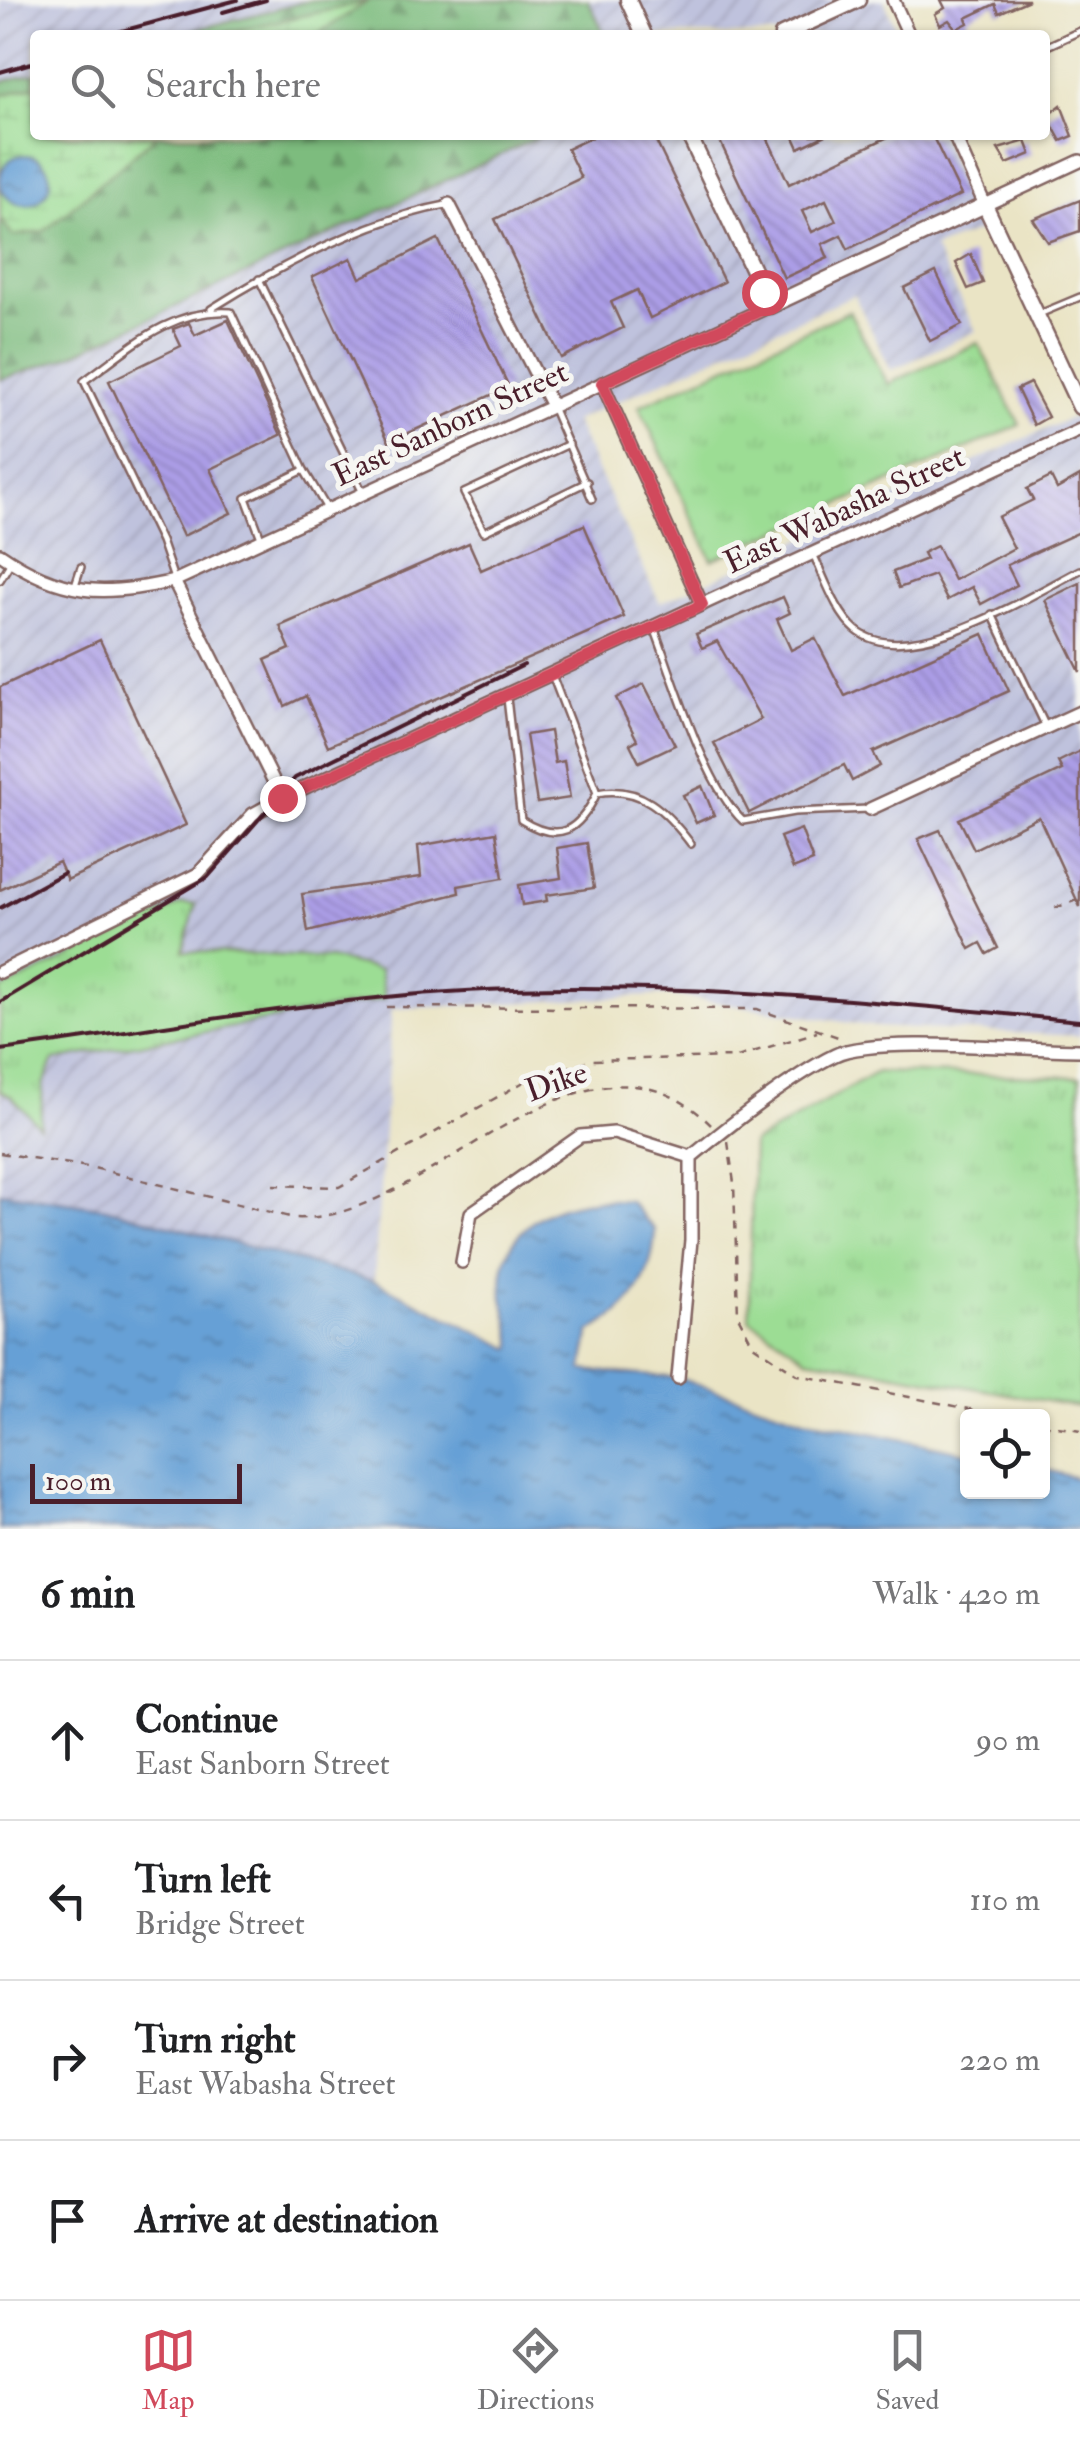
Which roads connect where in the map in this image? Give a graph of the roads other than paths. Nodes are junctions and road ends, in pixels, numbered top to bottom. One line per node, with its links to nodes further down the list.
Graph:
1 (628, 0): 4 (street)
2 (858, 0): 5 (street)
3 (893, 0): 6 (street)
4 (642, 30)
5 (793, 30)
6 (907, 30)
7 (1080, 31): 8 (lane)
8 (1050, 45)
9 (691, 140): 16 (street)
10 (956, 140): 13 (street)
11 (1080, 161): 13 (street, East Sanborn Street)
12 (449, 204): 14 (lane); 20 (street)
13 (985, 204): 16 (street, East Sanborn Street); 18 (street)
14 (259, 279): 17 (lane); 26 (lane)
15 (1080, 297): 18 (lane)
16 (770, 306): 19 (street, East Sanborn Street)
17 (208, 310): 24 (lane); 35 (lane)
18 (1037, 316): 21 (street)
19 (602, 383): 20 (street, East Sanborn Street); 37 (street)
20 (552, 406): 23 (lane); 26 (street, East Sanborn Street)
21 (1080, 408)
22 (1080, 430): 30 (street, East Wabasha Street)
23 (569, 444): 25 (lane); 25 (lane)
24 (304, 470): 28 (lane); 29 (lane)
25 (587, 482): 27 (lane)
26 (363, 494): 28 (street, East Sanborn Street)
27 (592, 499)
28 (328, 510): 29 (street, East Sanborn Street)
29 (262, 540): 35 (street, East Sanborn Street)
30 (813, 554): 37 (street, East Wabasha Street); 38 (lane)
31 (5, 558): 34 (lane); 36 (street, East Sanborn Street)
32 (80, 566): 36 (lane)
33 (1080, 570): 38 (lane)
34 (0, 580)
35 (174, 581): 36 (street, East Sanborn Street); 45 (street)
36 (74, 591)
37 (702, 605): 39 (street, East Wabasha Street)
38 (992, 614): 43 (lane)
39 (654, 627): 40 (street, East Wabasha Street); 46 (lane)
40 (552, 674): 41 (street, East Wabasha Street); 44 (lane)
41 (506, 695): 44 (lane); 45 (street, East Wabasha Street)
42 (1080, 712): 43 (street)
43 (1046, 727): 46 (street)
44 (597, 793): 47 (lane)
45 (282, 798): 48 (street, East Wabasha Street)
46 (870, 809)
47 (692, 844)
48 (0, 972)
49 (1080, 1050): 50 (street)
50 (692, 1158): 51 (street); 52 (street)
51 (462, 1262)
52 (678, 1378)

